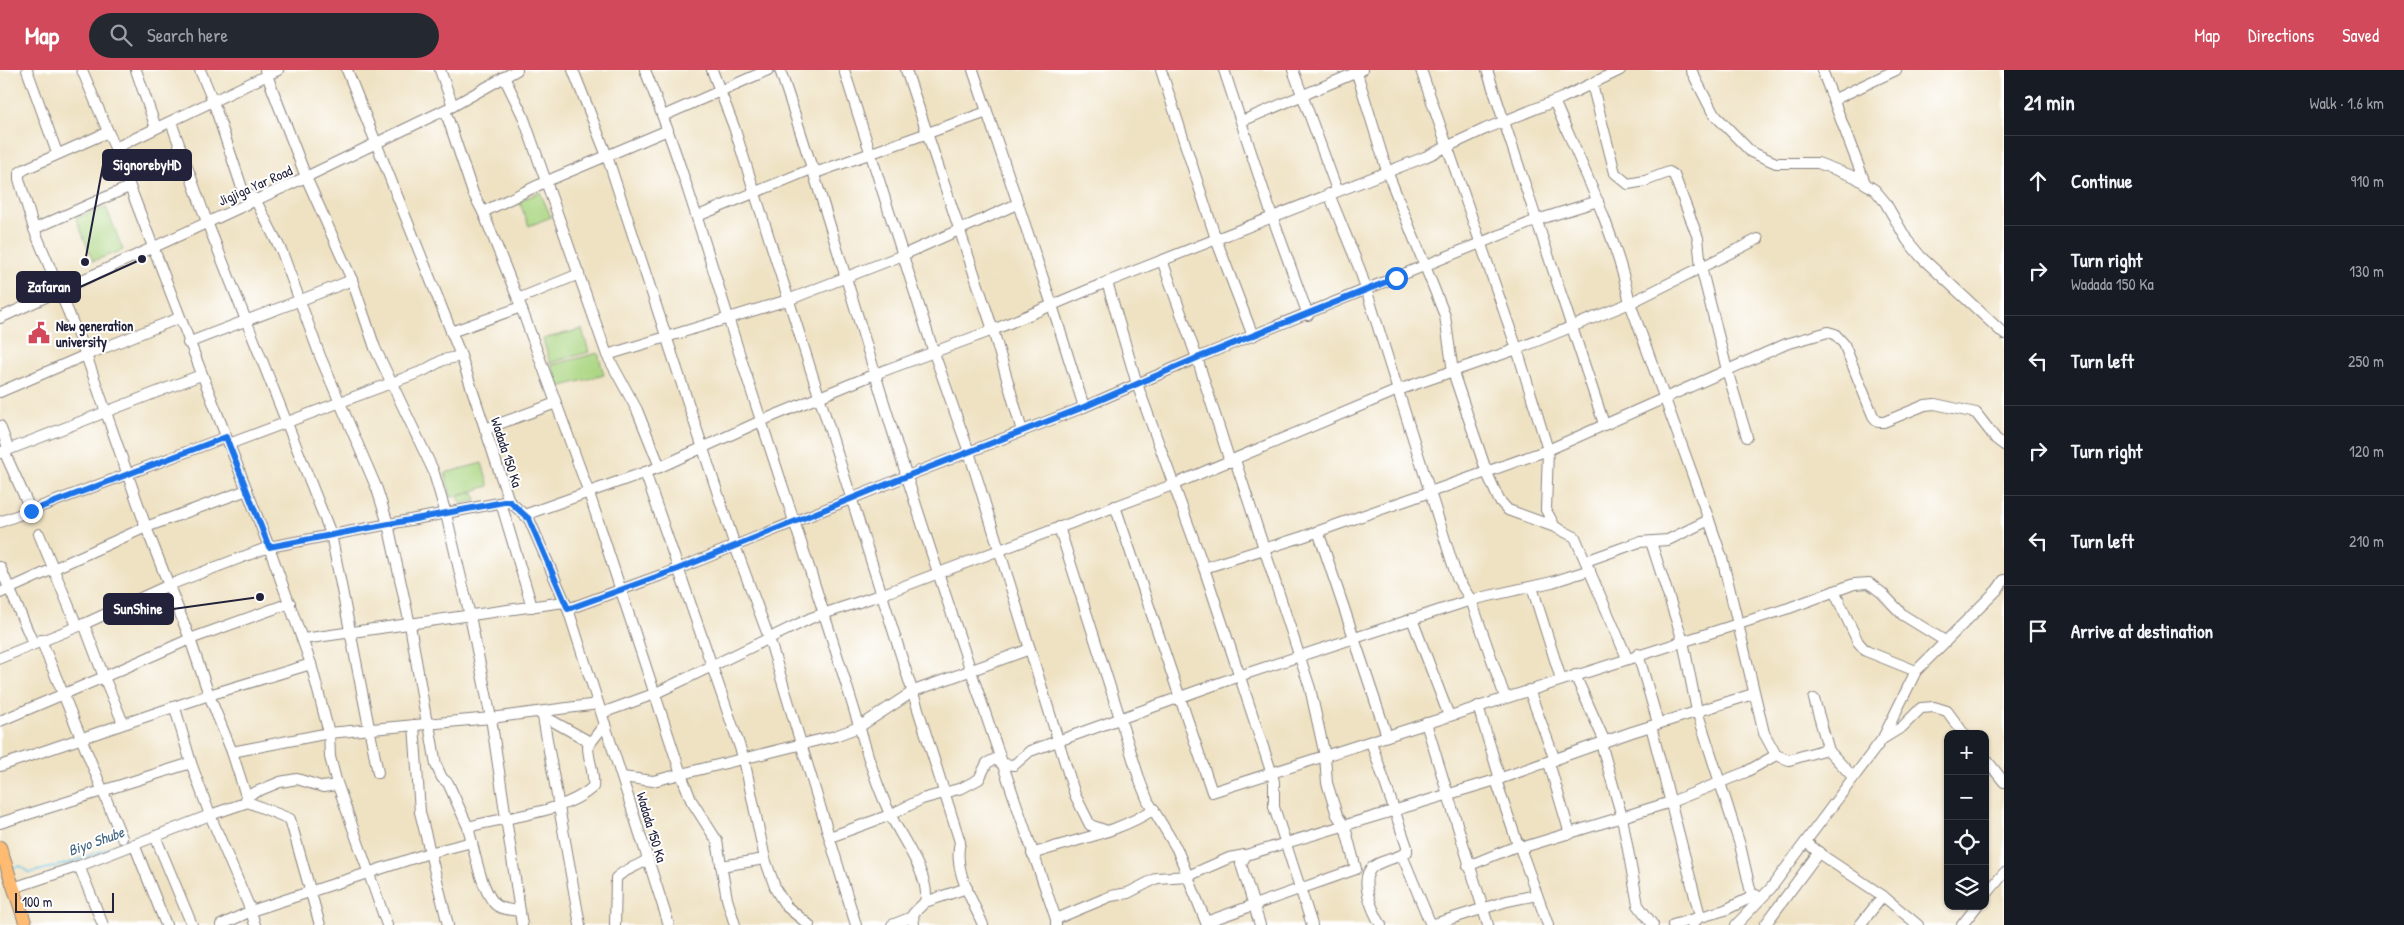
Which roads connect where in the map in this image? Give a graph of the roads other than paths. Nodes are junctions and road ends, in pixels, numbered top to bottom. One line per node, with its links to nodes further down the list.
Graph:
1 (27, 70): 48 (street)
2 (82, 70): 42 (street)
3 (136, 70): 40 (street)
4 (200, 70): 32 (street)
5 (278, 70): 26 (street)
6 (347, 70): 44 (street, Wadada 150 Ka)
7 (440, 70): 34 (street)
8 (573, 70): 49 (street)
9 (645, 70): 36 (street)
10 (712, 70): 29 (street)
11 (768, 70): 29 (street)
12 (780, 70): 50 (street)
13 (844, 70): 47 (street)
14 (906, 70): 43 (street)
15 (973, 70): 35 (street)
16 (1161, 70): 68 (street)
17 (1224, 70): 37 (street)
18 (1293, 70): 30 (street)
19 (1421, 70): 45 (street)
20 (1488, 70): 39 (street)
21 (1620, 70): 28 (street)
22 (1691, 70): 54 (street)
23 (1822, 70): 31 (street)
24 (1896, 70): 31 (street)
25 (1359, 71): 30 (street); 51 (street)
26 (266, 73): 32 (street); 52 (street)
27 (510, 73): 34 (street, Jigjiga Yar Road); 53 (street)
28 (1592, 84): 33 (street); 75 (street)
29 (720, 91): 36 (street); 57 (street)
30 (1302, 95): 37 (street); 56 (street)
31 (1833, 100): 54 (street)
32 (213, 101): 38 (street); 58 (street)
33 (1554, 101): 39 (street); 59 (street)
34 (449, 108): 44 (street, Jigjiga Yar Road); 61 (street)
35 (987, 112): 43 (street); 60 (street)
36 (663, 116): 41 (street)
37 (1242, 121): 63 (street)
38 (170, 122): 40 (street); 65 (street)
39 (1505, 122): 45 (street); 64 (street)
40 (156, 128): 46 (street)
41 (668, 130): 49 (street); 62 (street)
42 (108, 132): 46 (street); 48 (street)
43 (926, 133): 47 (street); 67 (street)
44 (375, 142): 52 (street, Jigjiga Yar Road); 94 (street, Wadada 150 Ka)
45 (1447, 147): 51 (street); 70 (street)
46 (115, 148): 55 (street)
47 (870, 152): 50 (street); 72 (street)
48 (57, 153): 66 (street)
49 (607, 156): 53 (street); 97 (street)
50 (814, 171): 57 (street); 77 (street)
51 (1387, 171): 56 (street); 74 (street)
52 (306, 176): 58 (street, Jigjiga Yar Road); 78 (street)
53 (547, 181): 61 (street); 76 (street)
54 (1865, 183): 95 (street)
55 (129, 187): 66 (street); 71 (street)
56 (1333, 192): 63 (street); 81 (street)
57 (755, 193): 62 (street); 82 (street)
58 (255, 199): 65 (street, Jigjiga Yar Road); 83 (street)
59 (1598, 201): 64 (street); 85 (street)
60 (1017, 204): 67 (street); 86 (street)
61 (484, 212): 84 (street)
62 (698, 216): 90 (street)
63 (1272, 216): 68 (street); 87 (street)
64 (1537, 220): 70 (street); 92 (street)
65 (206, 222): 71 (street, Jigjiga Yar Road); 91 (street)
66 (34, 229): 80 (street)
67 (959, 229): 72 (street); 93 (street)
68 (1216, 239): 73 (street); 96 (street)
69 (1758, 239): 75 (street)
70 (1481, 244): 74 (street); 99 (street)
71 (153, 247): 80 (street, Jigjiga Yar Road); 89 (street)
72 (903, 255): 77 (street); 100 (street)
73 (1162, 260): 79 (street); 104 (street)
74 (1424, 266): 81 (street); 106 (street)
75 (1701, 267): 85 (street); 105 (street)
76 (580, 274): 84 (street); 102 (street)
77 (847, 277): 82 (street); 107 (street)
78 (352, 280): 83 (street); 109 (street)
79 (1107, 282): 86 (street); 110 (street)
80 (59, 290): 88 (street, Jigjiga Yar Road); 101 (street)
81 (1366, 291): 87 (street); 111 (street)
82 (788, 300): 90 (street); 113 (street)
83 (301, 302): 91 (street); 115 (street)
84 (519, 303): 94 (street); 116 (street)
85 (1630, 303): 92 (street); 114 (street)
86 (1052, 305): 93 (street); 117 (street)
87 (1308, 315): 96 (street)
88 (0, 318)
89 (179, 318): 98 (street); 101 (street)
90 (728, 319): 97 (street); 119 (street)
91 (245, 320): 98 (street); 120 (street)
92 (1572, 326): 99 (street); 121 (street)
93 (993, 330): 100 (street); 124 (street)
94 (451, 332): 103 (street, Wadada 150 Ka)
95 (2004, 334)
96 (1253, 336): 104 (street)
97 (667, 337): 102 (street); 128 (street)
98 (188, 343): 108 (street)
99 (1517, 349): 106 (street); 129 (street)
100 (934, 353): 107 (street); 131 (street)
101 (86, 355): 112 (street); 118 (street)
102 (607, 355): 133 (street)
103 (461, 356): 109 (street); 123 (street, Wadada 150 Ka)
104 (1197, 358): 110 (street); 132 (street)
105 (1727, 370): 114 (street); 125 (street); 127 (street)
106 (1453, 372): 111 (street); 135 (street)
107 (875, 374): 113 (street); 137 (street)
108 (201, 376): 118 (street); 126 (street)
109 (391, 382): 115 (street); 146 (street)
110 (1137, 384): 117 (street); 138 (street)
111 (1398, 390): 132 (street); 140 (street)
112 (0, 392)
113 (819, 397): 119 (street); 142 (street)
114 (1666, 398): 121 (street); 148 (street)
115 (340, 402): 120 (street); 151 (street)
116 (556, 403): 123 (street); 141 (street)
117 (1084, 407): 124 (street)
118 (106, 411): 130 (street); 136 (street)
119 (761, 421): 128 (street); 150 (street)
120 (286, 422): 126 (street); 157 (street)
121 (1604, 424): 129 (street)
122 (0, 426): 130 (street)
123 (485, 429): 143 (street, Wadada 150 Ka)
124 (1022, 431): 131 (street)
125 (1747, 437)
126 (228, 441): 136 (street); 139 (street)
127 (2004, 445)
128 (703, 448): 133 (street); 159 (street)
129 (1548, 450): 135 (street); 154 (street)
130 (4, 451): 145 (street)
131 (969, 452): 137 (street); 162 (street)
132 (1232, 461): 138 (street); 161 (street)
133 (660, 467): 134 (street)
134 (645, 472): 141 (street); 166 (street)
135 (1487, 473): 140 (street); 154 (street)
136 (128, 474): 145 (street); 152 (street)
137 (907, 476): 142 (street); 168 (street)
138 (1174, 484): 144 (street); 165 (street)
139 (247, 490): 152 (street); 160 (street)
140 (1430, 492): 155 (street); 178 (street)
141 (589, 494): 147 (street); 173 (street)
142 (850, 499): 150 (street); 177 (street)
143 (505, 502): 146 (street); 147 (street, Wadada 150 Ka); 181 (street)
144 (1115, 506): 153 (street); 215 (street)
145 (31, 511): 149 (street)
146 (446, 514): 151 (street); 183 (street)
147 (527, 514): 180 (street, Wadada 150 Ka)
148 (1709, 520): 158 (street); 185 (street)
149 (0, 522)
150 (794, 523): 159 (street); 182 (street)
151 (388, 524): 157 (street); 187 (street)
152 (146, 527): 167 (street); 170 (street)
153 (1059, 527): 162 (street); 225 (street)
154 (1555, 527): 163 (street)
155 (1318, 531): 161 (street); 190 (street)
156 (39, 534): 167 (street)
157 (331, 534): 160 (street); 188 (street)
158 (1651, 542): 163 (street); 193 (street)
159 (735, 546): 166 (street); 189 (street)
160 (269, 547): 170 (street); 179 (street)
161 (1264, 549): 165 (street); 198 (street)
162 (1000, 550): 168 (street); 196 (street)
163 (1588, 565): 171 (street); 200 (street)
164 (0, 567): 172 (street)
165 (1204, 568): 206 (street)
166 (678, 569): 173 (street); 202 (street)
167 (54, 570): 172 (street); 186 (street)
168 (938, 573): 177 (street); 203 (street)
169 (2004, 580): 176 (street)
170 (168, 585): 186 (street); 191 (street)
171 (1532, 587): 178 (street); 208 (street)
172 (10, 588): 175 (street); 195 (street)
173 (622, 589): 180 (street); 212 (street)
174 (1834, 591): 185 (street); 194 (street); 204 (street)
175 (0, 593)
176 (2000, 593): 194 (street)
177 (884, 594): 182 (street); 210 (street)
178 (1471, 600): 184 (street); 216 (street)
179 (290, 603): 191 (street); 192 (street)
180 (566, 605): 181 (street); 220 (street, Wadada 150 Ka)
181 (532, 607): 183 (street)
182 (824, 614): 189 (street); 233 (street)
183 (470, 616): 187 (street); 224 (street)
184 (1412, 618): 190 (street); 223 (street)
185 (1738, 624): 193 (street); 213 (street)
186 (80, 625): 195 (street); 207 (street)
187 (410, 625): 188 (street); 229 (street)
188 (351, 632): 192 (street); 234 (street)
189 (769, 638): 202 (street); 244 (street)
190 (1354, 638): 198 (street); 237 (street)
191 (190, 639): 207 (street); 214 (street)
192 (303, 639): 201 (street)
193 (1683, 641): 197 (street); 221 (street)
194 (1946, 641): 204 (street)
195 (37, 642): 199 (street); 211 (street)
196 (1030, 649): 203 (street); 240 (street)
197 (1638, 654): 200 (street); 232 (street)
198 (1300, 656): 206 (street); 248 (street)
199 (0, 658)
200 (1627, 658): 205 (street)
201 (312, 664): 214 (street); 236 (street)
202 (711, 665): 212 (street); 249 (street)
203 (971, 670): 210 (street); 253 (street)
204 (1916, 670): 239 (street)
205 (1575, 675): 208 (street); 243 (street)
206 (1239, 676): 215 (street); 257 (street)
207 (104, 677): 211 (street); 227 (street)
208 (1561, 679): 209 (street)
209 (1529, 690): 216 (street); 250 (street)
210 (914, 691): 233 (street); 265 (street)
211 (63, 694): 226 (street); 238 (street)
212 (654, 694): 220 (street); 256 (street)
213 (1753, 694): 221 (street); 247 (street)
214 (209, 695): 219 (street); 246 (street)
215 (1180, 697): 225 (street); 257 (street)
216 (1506, 697): 218 (street)
217 (1814, 699): 245 (street)
218 (1478, 706): 223 (street); 260 (street)
219 (175, 708): 227 (street); 252 (street)
220 (600, 709): 222 (street); 230 (street, Wadada 150 Ka)
221 (1697, 711): 232 (street); 261 (street)
222 (540, 714): 224 (street); 241 (street); 269 (street)
223 (1448, 716): 228 (street)
224 (491, 718): 229 (street); 275 (street)
225 (1121, 718): 240 (street); 270 (street)
226 (0, 721)
227 (123, 723): 238 (street)
228 (1426, 723): 237 (street); 266 (street)
229 (428, 724): 231 (street); 278 (street)
230 (605, 724): 241 (street); 259 (street, Wadada 150 Ka)
231 (414, 725): 234 (street); 291 (street)
232 (1655, 725): 243 (street); 268 (street)
233 (859, 727): 244 (street); 273 (street)
234 (368, 730): 236 (street); 255 (street)
235 (1961, 730): 239 (street)
236 (328, 733): 246 (street); 263 (street)
237 (1387, 736): 242 (street)
238 (81, 738): 254 (street); 264 (street)
239 (1883, 738): 258 (street)
240 (1060, 741): 253 (street); 279 (street)
241 (590, 742): 269 (street)
242 (1371, 742): 248 (street); 271 (street)
243 (1603, 743): 250 (street); 274 (street)
244 (800, 744): 249 (street); 282 (street)
245 (1829, 751): 247 (street); 258 (street)
246 (232, 752): 267 (street)
247 (1776, 755): 261 (street)
248 (1325, 756): 257 (street); 277 (street)
249 (744, 759): 256 (street); 296 (street)
250 (1552, 762): 260 (street); 280 (street)
251 (1989, 763): 262 (street)
252 (191, 764): 264 (street); 272 (street)
253 (1002, 764): 265 (street); 292 (street)
254 (0, 766)
255 (378, 773)
256 (681, 774): 259 (street); 298 (street)
257 (1272, 774): 285 (street)
258 (1852, 776): 286 (street)
259 (622, 777): 295 (street, Wadada 150 Ka)
260 (1498, 780): 266 (street); 288 (street)
261 (1721, 782): 268 (street); 311 (street)
262 (2004, 782)
263 (337, 785): 267 (street); 300 (street)
264 (102, 791): 276 (street); 283 (street)
265 (945, 793): 273 (street); 304 (street)
266 (1447, 794): 271 (street); 299 (street)
267 (247, 799): 272 (street); 307 (street)
268 (1671, 802): 274 (street); 318 (street)
269 (558, 806): 275 (street); 332 (street)
270 (1154, 809): 279 (street); 302 (street)
271 (1394, 810): 277 (street); 294 (street)
272 (210, 814): 281 (street); 317 (street)
273 (890, 815): 282 (street); 312 (street)
274 (1622, 817): 280 (street); 346 (street)
275 (507, 818): 278 (street); 316 (street)
276 (0, 823)
277 (1344, 825): 285 (street); 305 (street)
278 (468, 827): 284 (street)
279 (1107, 831): 292 (street)
280 (1570, 834): 288 (street)
281 (155, 836): 287 (street); 325 (street)
282 (830, 837): 337 (street)
283 (122, 838)
284 (472, 842): 291 (street); 316 (street)
285 (1285, 842): 293 (street); 305 (street)
286 (1806, 842): 290 (street); 306 (street)
287 (134, 844): 297 (street); 324 (street)
288 (1519, 845): 299 (street); 309 (street)
289 (0, 847): 303 (main road)
290 (1819, 852): 310 (street); 350 (street)
291 (429, 853): 300 (street); 330 (street)
292 (1032, 854): 320 (street)
293 (1245, 855): 302 (street); 313 (street)
294 (1402, 855): 342 (street); 343 (street)
295 (648, 859): 333 (street); 334 (street, Wadada 150 Ka)
296 (765, 859): 298 (street); 336 (street)
297 (79, 866): 303 (street); 323 (street)
298 (721, 866): 335 (street)
299 (1468, 866): 314 (street)
300 (368, 872): 307 (street); 329 (street)
301 (2004, 873): 308 (street)
302 (1188, 876): 320 (street); 321 (street)
303 (13, 888): 322 (main road)
304 (967, 888): 312 (street); 339 (street)
305 (1300, 888): 313 (street); 341 (street)
306 (1770, 888): 311 (street); 349 (street)
307 (312, 891): 317 (street); 328 (street)
308 (1989, 891)
309 (1537, 895): 314 (street); 345 (street)
310 (1883, 896): 351 (street); 352 (street)
311 (1752, 897): 318 (street)
312 (925, 902): 319 (street)
313 (1253, 905): 321 (street); 340 (street)
314 (1482, 909): 343 (street); 344 (street)
315 (1974, 910): 353 (street)
316 (520, 911): 331 (street)
317 (251, 912): 326 (street); 327 (street)
318 (1700, 916): 347 (street); 348 (street)
319 (913, 921): 338 (street)
320 (1056, 922)
321 (1206, 923)
322 (26, 925)
323 (103, 925)
324 (166, 925)
325 (192, 925)
326 (222, 925)
327 (255, 925)
328 (320, 925)
329 (388, 925)
330 (448, 925)
331 (522, 925)
332 (580, 925)
333 (615, 925)
334 (668, 925)
335 (735, 925)
336 (809, 925)
337 (856, 925)
338 (892, 925)
339 (983, 925)
340 (1260, 925)
341 (1312, 925)
342 (1381, 925)
343 (1431, 925)
344 (1488, 925)
345 (1548, 925)
346 (1653, 925)
347 (1673, 925)
348 (1692, 925)
349 (1736, 925)
350 (1765, 925)
351 (1860, 925)
352 (1918, 925)
353 (1962, 925)

